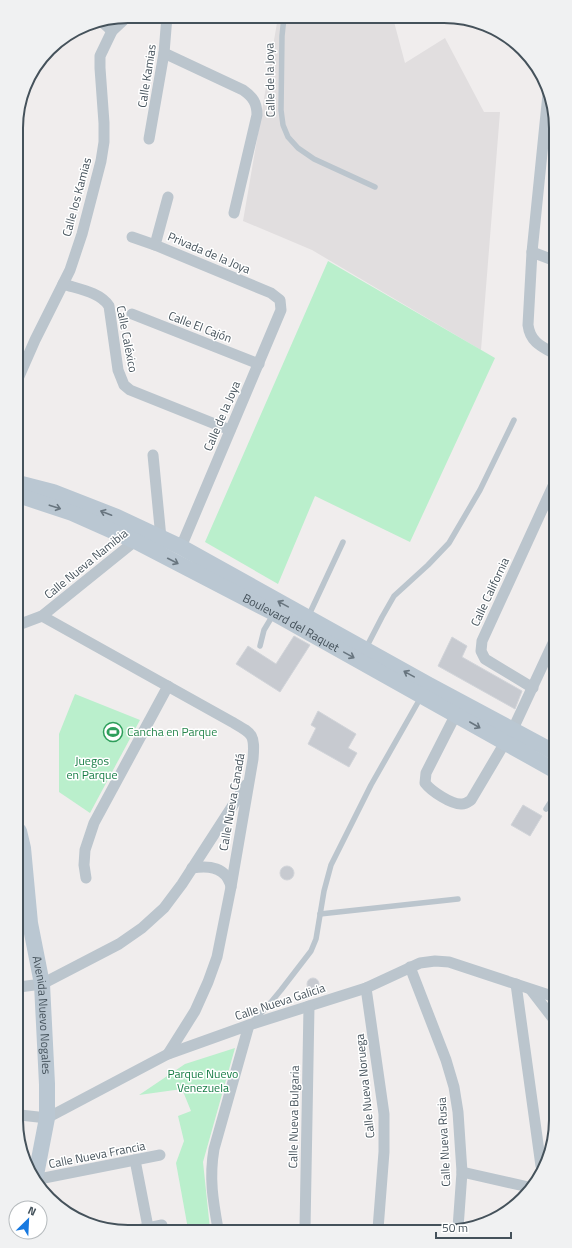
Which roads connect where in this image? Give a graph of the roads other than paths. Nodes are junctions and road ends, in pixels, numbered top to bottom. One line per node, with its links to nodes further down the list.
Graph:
1 (166, 23): 6 (street, Calle Kamias)
2 (283, 23): 9 (lane, Calle de la Joya)
3 (120, 24): 5 (street, Calle los Kamias)
4 (106, 26): 5 (street)
5 (112, 31): 16 (street, Calle los Kamias)
6 (164, 53): 8 (street, Calle Kamias); 11 (street)
7 (547, 108): 14 (street)
8 (149, 139)
9 (375, 187)
10 (168, 197): 13 (street, Privada de la Joya)
11 (234, 213)
12 (132, 237): 13 (street)
13 (155, 245): 17 (street, Privada de la Joya)
14 (532, 252): 15 (street); 19 (street)
15 (549, 258)
16 (63, 284): 21 (street, Calle los Kamias); 23 (street, Calle Caléxico)
17 (277, 296): 20 (street, Calle de la Joya)
18 (132, 314): 20 (street, Calle El Cajón)
19 (549, 351)
20 (259, 364): 23 (street, Calle de la Joya)
21 (23, 367)
22 (514, 420): 37 (lane)
23 (230, 430): 31 (street, Calle de la Joya)
24 (153, 455): 29 (street)
25 (23, 484): 28 (street, Boulevard del Raquet, one-way to 25)
26 (23, 497): 28 (street, Boulevard del Raquet, one-way to 28)
27 (549, 497): 40 (street, Calle California)
28 (140, 536): 29 (street, Boulevard del Raquet); 32 (street, Boulevard del Raquet, one-way to 32); 33 (street, Calle Nueva Namibia)
29 (161, 538): 31 (street, Boulevard del Raquet)
30 (343, 542): 34 (lane)
31 (181, 547): 34 (street, Boulevard del Raquet, one-way to 31)
32 (274, 613): 36 (lane); 41 (street, Boulevard del Raquet, one-way to 41)
33 (42, 616): 35 (street, Calle Nueva Namibia); 39 (street, Calle Nueva Canadá)
34 (308, 617): 37 (street, Boulevard del Raquet)
35 (23, 623)
36 (260, 646)
37 (366, 650): 41 (street, Boulevard del Raquet, one-way to 37)
38 (549, 652): 40 (street)
39 (168, 686): 46 (street, Calle Nueva Canadá); 51 (street)
40 (533, 688): 43 (street)
41 (425, 690): 42 (street, Boulevard del Raquet); 43 (street, Boulevard del Raquet); 54 (lane)
42 (456, 714): 43 (street, Boulevard del Raquet, one-way to 43); 43 (street)
43 (509, 736): 44 (street, Boulevard del Raquet); 45 (street, Boulevard del Raquet)
44 (549, 750)
45 (549, 766)
46 (249, 781): 50 (street); 52 (street, Calle Nueva Canadá)
47 (549, 804): 48 (lane)
48 (546, 809)
49 (23, 848): 55 (street, Avenida Nuevo Nogales)
50 (192, 868): 52 (street); 57 (street)
51 (86, 878)
52 (231, 887): 66 (street, Calle Nueva Canadá)
53 (458, 899): 54 (lane)
54 (320, 914): 65 (lane)
55 (24, 918): 57 (street, Avenida Nuevo Nogales)
56 (410, 967): 58 (street, Calle Nueva Galicia); 60 (street, Calle Nueva Galicia); 73 (street, Calle Nueva Rusia)
57 (42, 984): 59 (street); 68 (street, Avenida Nuevo Nogales)
58 (516, 984): 61 (street, Calle Nueva Galicia); 71 (street)
59 (23, 986)
60 (366, 988): 63 (street, Calle Nueva Galicia); 80 (street, Calle Nueva Noruega)
61 (531, 990): 62 (street, Calle Nueva Galicia); 64 (street)
62 (549, 995)
63 (309, 1006): 65 (street, Calle Nueva Galicia); 79 (street, Calle Nueva Bulgaria)
64 (549, 1014)
65 (249, 1025): 66 (street, Calle Nueva Galicia); 78 (street)
66 (168, 1054): 68 (street, Calle Nueva Galicia)
67 (23, 1115): 68 (street)
68 (47, 1118): 72 (street, Avenida Nuevo Nogales)
69 (160, 1155): 70 (street, Calle Nueva Francia)
70 (135, 1160): 74 (street, Calle Nueva Francia); 77 (street)
71 (540, 1161)
72 (37, 1171)
73 (462, 1172): 75 (street); 76 (street, Calle Nueva Rusia)
74 (41, 1179)
75 (525, 1186)
76 (458, 1224)
77 (143, 1225)
78 (217, 1225)
79 (305, 1225)
80 (378, 1225)

